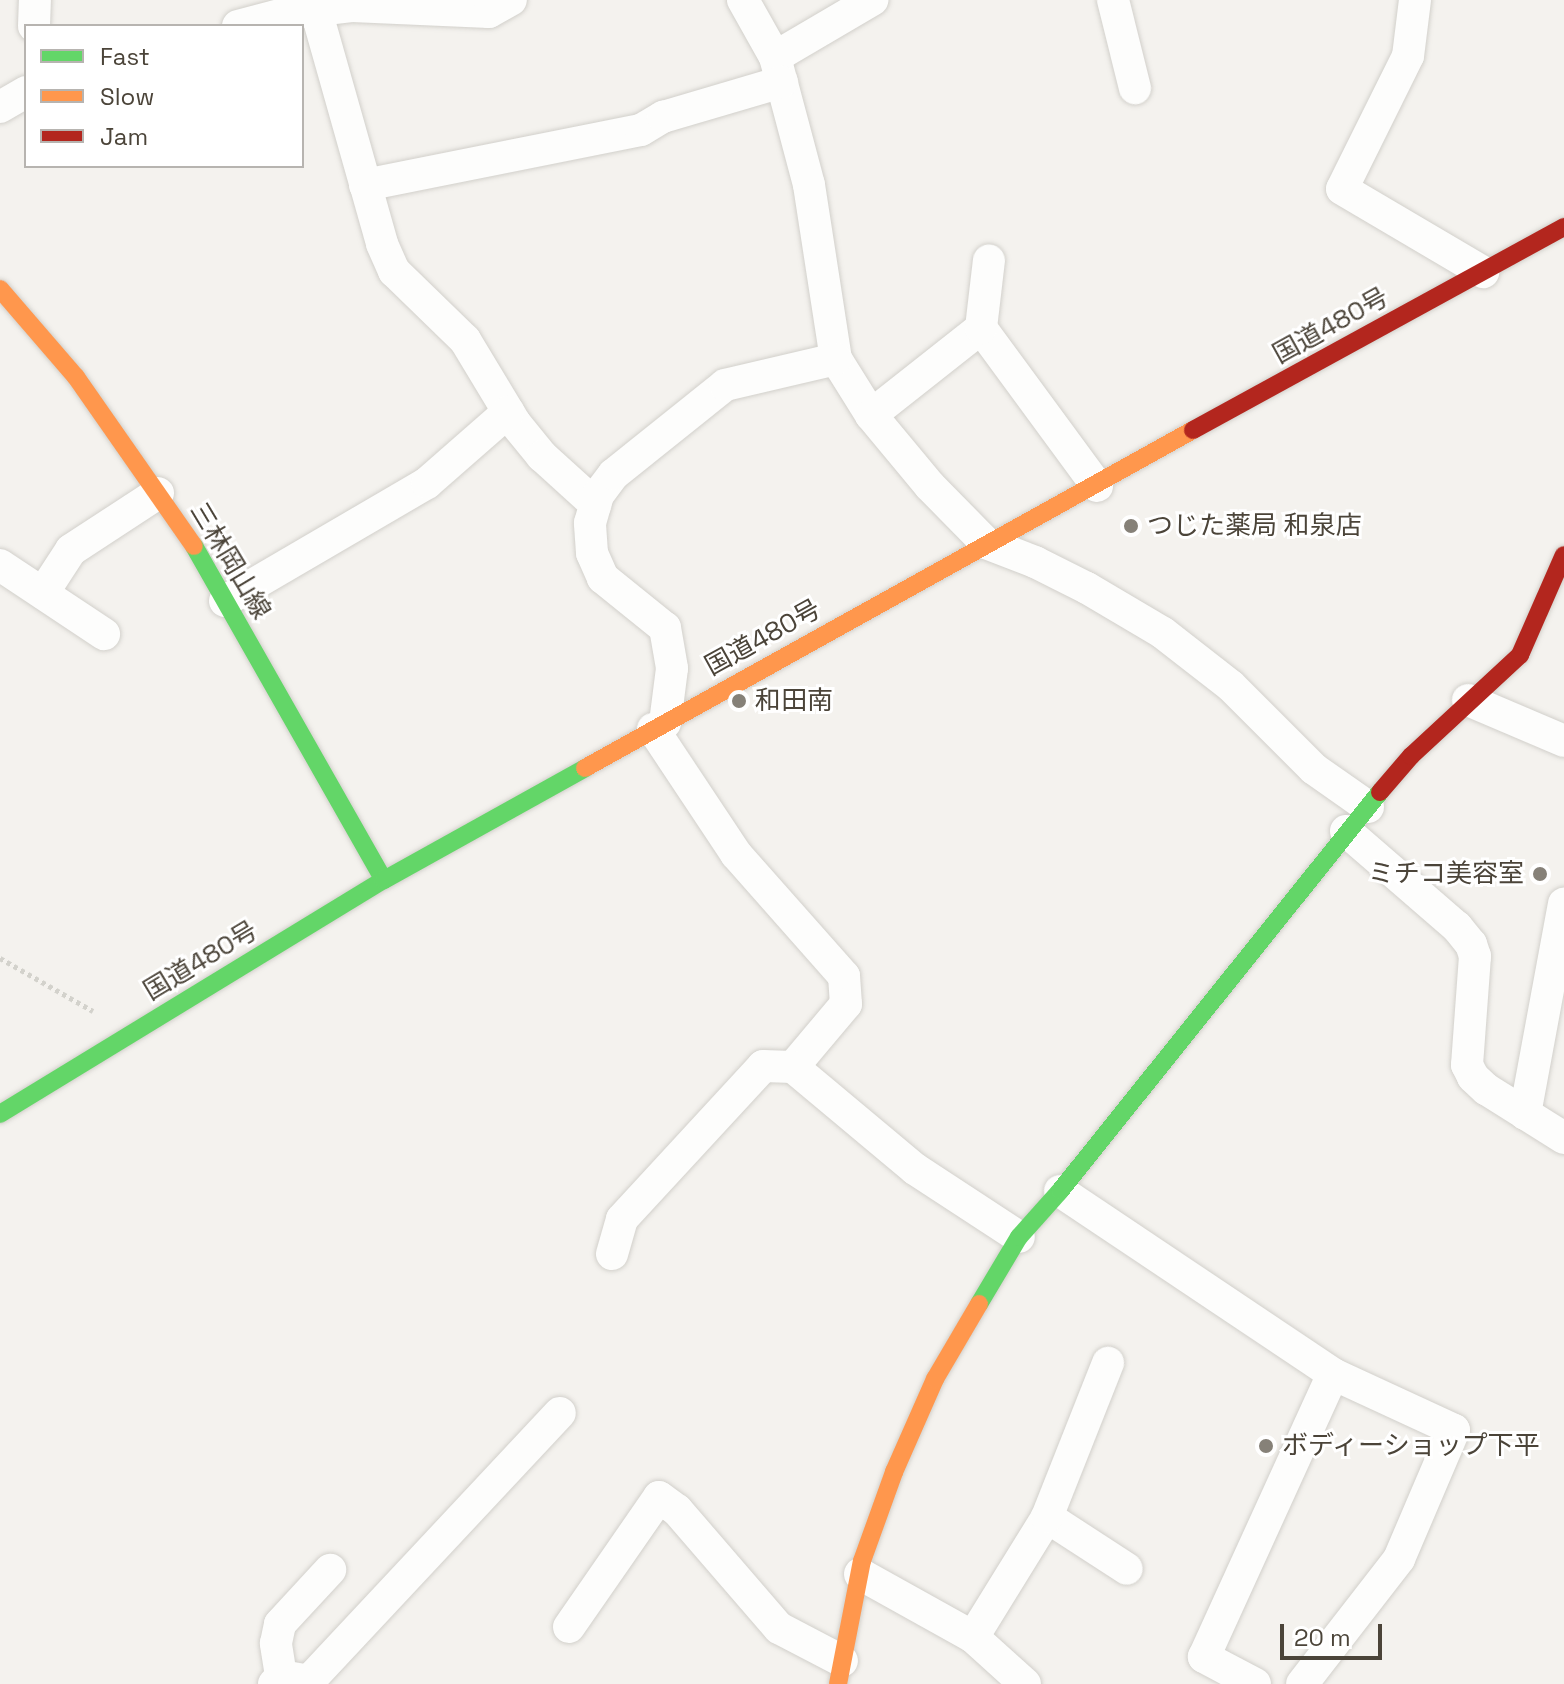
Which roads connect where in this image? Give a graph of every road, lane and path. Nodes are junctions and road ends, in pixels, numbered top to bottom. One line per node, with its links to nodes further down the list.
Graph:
1 (35, 0): 8 (street)
2 (511, 0): 7 (street)
3 (743, 0): 10 (street)
4 (872, 0): 10 (street)
5 (1113, 0): 11 (street)
6 (1415, 0): 17 (street)
7 (316, 10): 9 (street); 14 (street)
8 (34, 24)
9 (246, 24)
10 (778, 70): 14 (street); 20 (street)
11 (1135, 88)
12 (24, 93): 13 (street)
13 (0, 107)
14 (365, 185): 21 (street)
15 (1564, 227): 17 (main road, 国道480号)
16 (989, 260): 19 (street)
17 (1483, 272): 23 (main road, 国道480号)
18 (0, 289): 24 (main road, 三林岡山線)
19 (981, 328): 22 (street); 23 (street)
20 (836, 359): 22 (street); 25 (street)
21 (508, 412): 25 (street); 30 (street)
22 (871, 415): 26 (street)
23 (1097, 486): 26 (main road, 国道480号)
24 (158, 493): 29 (street); 30 (main road, 三林岡山線)
25 (595, 504): 33 (street)
26 (986, 543): 33 (main road, 国道480号); 35 (street)
27 (1564, 555): 32 (main road)
28 (0, 565): 29 (street)
29 (43, 593): 31 (street)
30 (225, 601): 37 (main road, 三林岡山線)
31 (104, 634)
32 (1468, 700): 34 (street); 35 (main road)
33 (659, 726): 37 (main road, 国道480号); 41 (street)
34 (1564, 741)
35 (1368, 807): 36 (main road)
36 (1346, 831): 43 (street); 45 (main road)
37 (384, 880): 40 (main road, 国道480号)
38 (1564, 904): 43 (street)
39 (0, 958): 40 (path)
40 (133, 1033): 42 (main road, 国道480号)
41 (793, 1067): 46 (street); 47 (street)
42 (0, 1114)
43 (1525, 1114): 44 (street)
44 (1564, 1138)
45 (1060, 1191): 46 (main road); 49 (street)
46 (1019, 1237): 54 (main road)
47 (612, 1254)
48 (1108, 1363): 51 (street)
49 (1333, 1374): 60 (street); 61 (street)
50 (560, 1413): 58 (street)
51 (1047, 1517): 52 (street); 56 (street)
52 (1127, 1569)
53 (330, 1570): 58 (street)
54 (860, 1574): 56 (street); 57 (main road)
55 (569, 1627): 57 (street)
56 (973, 1637): 59 (street)
57 (840, 1673)
58 (278, 1680)
59 (1025, 1684)
60 (1255, 1684)
61 (1302, 1684)

